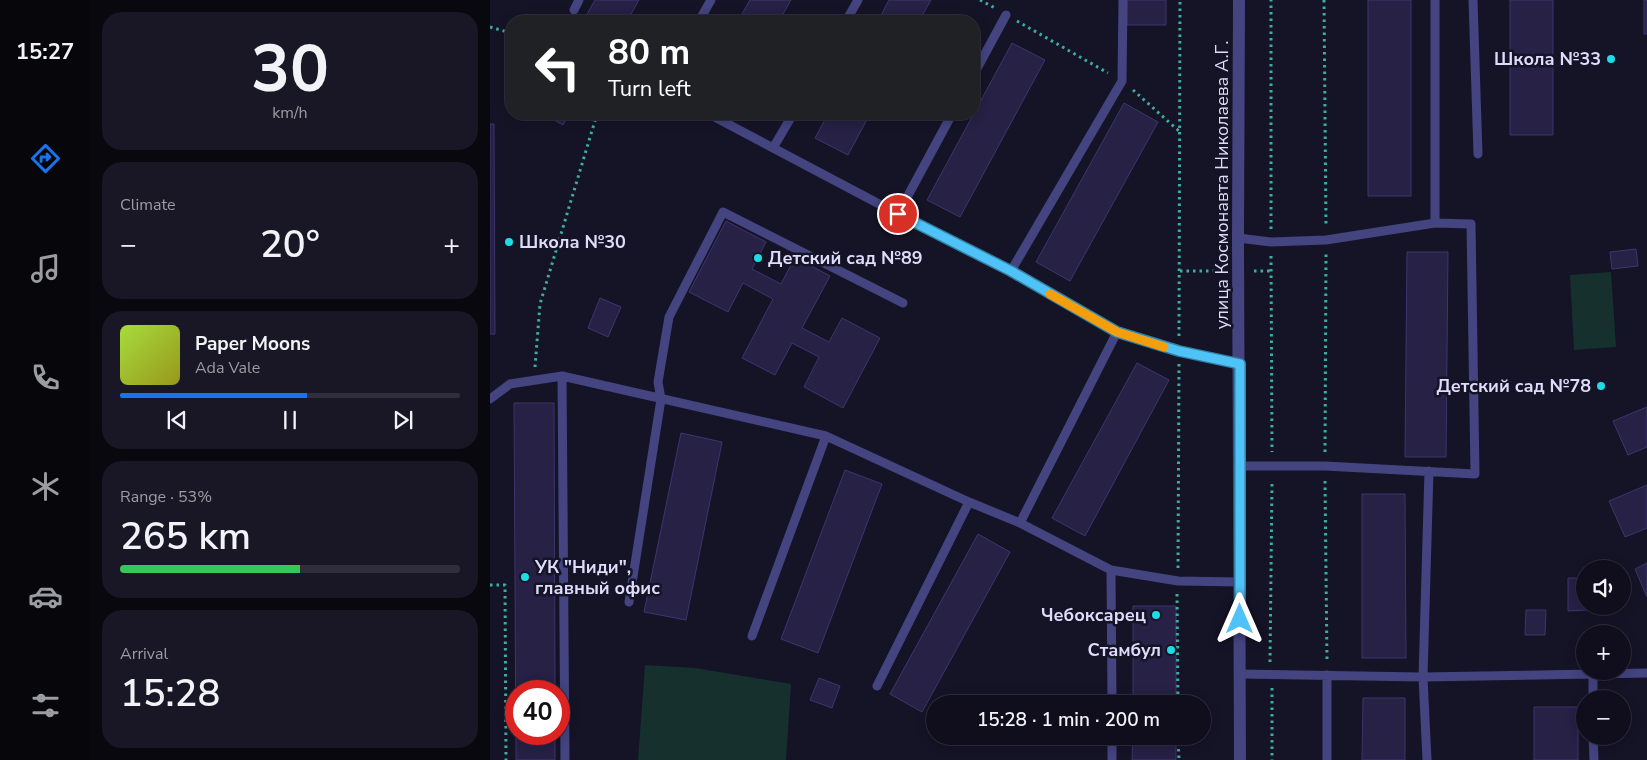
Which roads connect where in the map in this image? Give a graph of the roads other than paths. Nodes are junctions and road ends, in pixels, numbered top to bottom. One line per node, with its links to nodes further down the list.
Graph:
1 (579, 0): 8 (lane)
2 (711, 0): 9 (lane)
3 (858, 0): 10 (lane)
4 (1122, 0): 21 (lane)
5 (1239, 0): 20 (street, улица Космонавта Николаева А.Г.)
6 (1435, 0): 19 (lane)
7 (1472, 0): 17 (lane)
8 (574, 10)
9 (702, 15)
10 (849, 15)
11 (1006, 15): 12 (lane)
12 (980, 63)
13 (720, 120): 16 (lane)
14 (789, 120): 16 (lane)
15 (949, 120): 18 (lane)
16 (773, 148): 18 (lane)
17 (1478, 154)
18 (898, 214): 21 (lane)
19 (1435, 223): 20 (lane); 30 (lane)
20 (1238, 238): 24 (street, улица Космонавта Николаева А.Г.)
21 (1011, 271): 23 (lane)
22 (903, 303): 26 (lane)
23 (1117, 332): 24 (lane); 32 (lane)
24 (1240, 364): 29 (street, улица Космонавта Николаева А.Г.)
25 (562, 376): 26 (lane); 27 (lane); 47 (lane)
26 (661, 398): 28 (lane); 35 (lane)
27 (490, 399)
28 (826, 436): 31 (lane); 36 (lane)
29 (1240, 466): 30 (lane); 34 (street, улица Космонавта Николаева А.Г.)
30 (1429, 472): 42 (lane)
31 (970, 502): 32 (lane); 43 (lane)
32 (1020, 523): 33 (lane)
33 (1112, 570): 34 (lane); 44 (lane)
34 (1240, 582): 40 (street, улица Космонавта Николаева А.Г.)
35 (629, 602)
36 (752, 636)
37 (1576, 673): 42 (lane)
38 (1631, 673): 39 (lane)
39 (1647, 673)
40 (1240, 674): 41 (lane); 49 (street, улица Космонавта Николаева А.Г.)
41 (1327, 675): 42 (lane); 50 (lane)
42 (1423, 677): 51 (lane)
43 (877, 686)
44 (1112, 695)
45 (1112, 745): 48 (lane)
46 (1594, 745): 52 (lane)
47 (565, 760)
48 (1112, 760)
49 (1240, 760)
50 (1327, 760)
51 (1427, 760)
52 (1594, 760)

